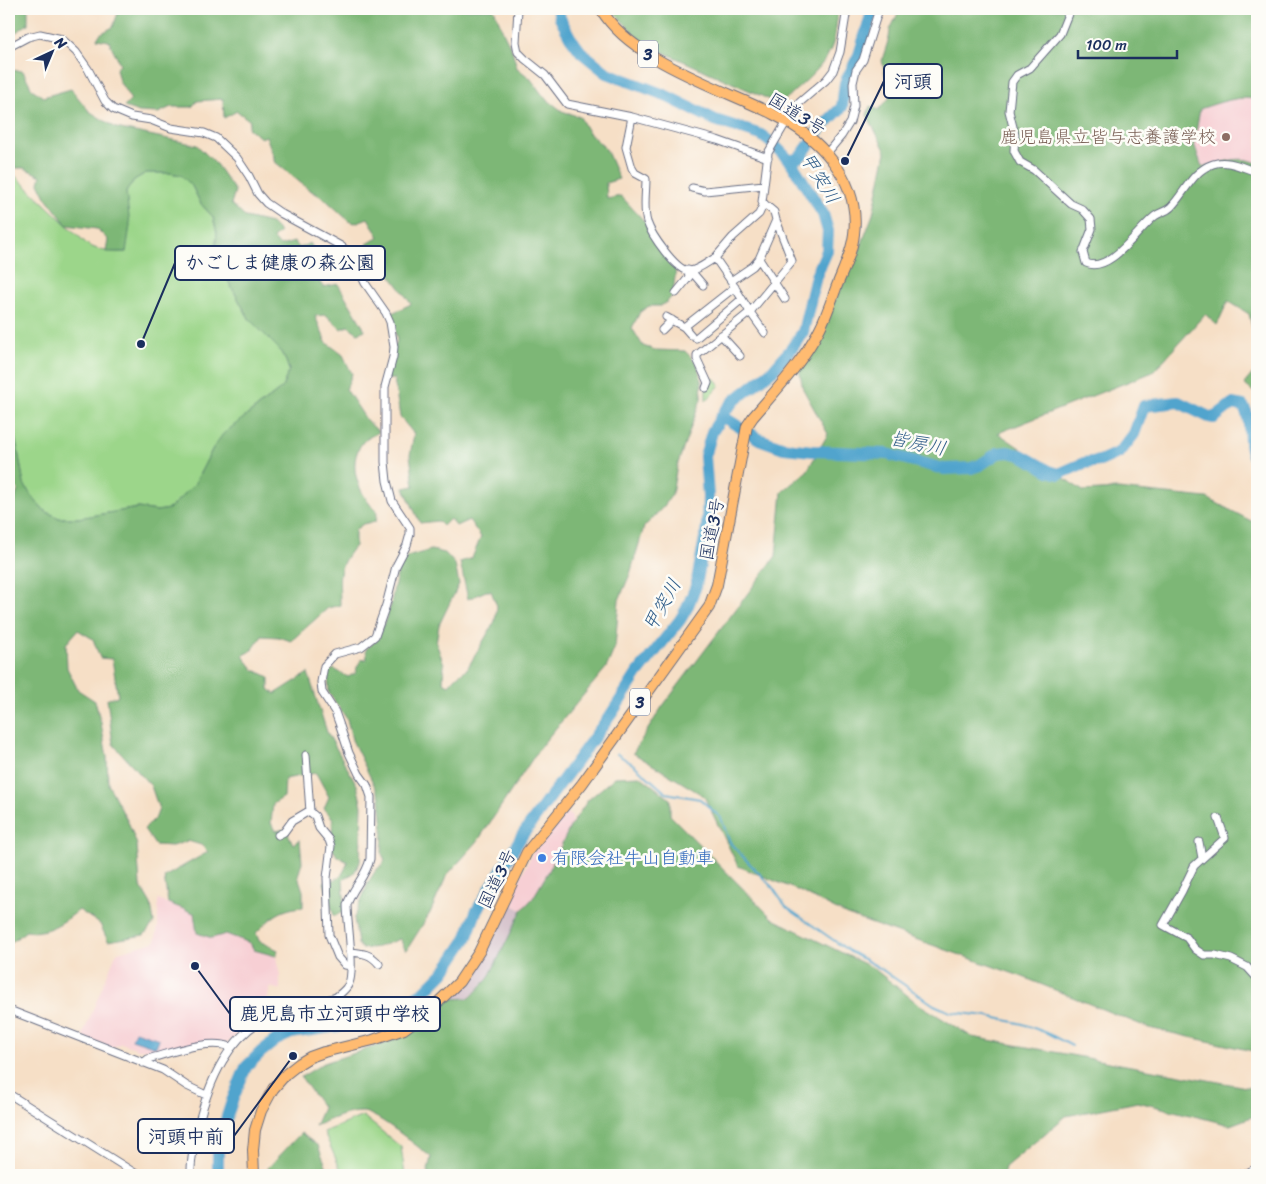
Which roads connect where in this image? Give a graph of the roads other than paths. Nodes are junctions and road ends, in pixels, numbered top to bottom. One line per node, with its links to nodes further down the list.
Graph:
1 (518, 9): 7 (street)
2 (601, 9): 8 (highway, 国道3号 / 3)
3 (847, 9): 8 (street)
4 (879, 9): 9 (street)
5 (1070, 9): 11 (street)
6 (9, 47): 38 (street)
7 (632, 117): 10 (street); 18 (street)
8 (785, 126): 9 (highway, 国道3号 / 3); 10 (street)
9 (827, 153): 50 (highway, 国道3号 / 3)
10 (768, 155): 12 (street)
11 (1257, 172)
12 (764, 185): 13 (street); 14 (street)
13 (692, 188)
14 (764, 204): 15 (street); 16 (street)
15 (776, 220): 17 (street); 19 (street)
16 (715, 258): 18 (street); 20 (street)
17 (759, 259): 19 (street); 20 (street)
18 (690, 270): 21 (street); 22 (street)
19 (774, 282): 24 (street); 25 (street)
20 (733, 284): 23 (street); 26 (street)
21 (703, 285)
22 (676, 293)
23 (742, 299): 25 (street); 26 (street)
24 (785, 299)
25 (750, 312): 28 (street); 29 (street)
26 (684, 327): 27 (street)
27 (662, 330)
28 (765, 333)
29 (721, 335): 30 (street); 31 (street)
30 (740, 356)
31 (706, 388)
32 (306, 755): 33 (street)
33 (310, 812): 35 (street); 40 (street)
34 (1218, 818): 37 (street)
35 (278, 835)
36 (1200, 842): 37 (street)
37 (1202, 858): 41 (street)
38 (350, 952): 39 (street); 40 (street)
39 (379, 964)
40 (351, 966): 43 (street)
41 (1257, 978)
42 (9, 1010): 44 (street)
43 (231, 1047): 44 (street); 46 (street)
44 (144, 1063): 46 (street)
45 (9, 1094): 48 (street)
46 (206, 1095): 49 (street)
47 (1257, 1168): 51 (street)
48 (138, 1175)
49 (191, 1175)
50 (254, 1175)
51 (1237, 1175)

